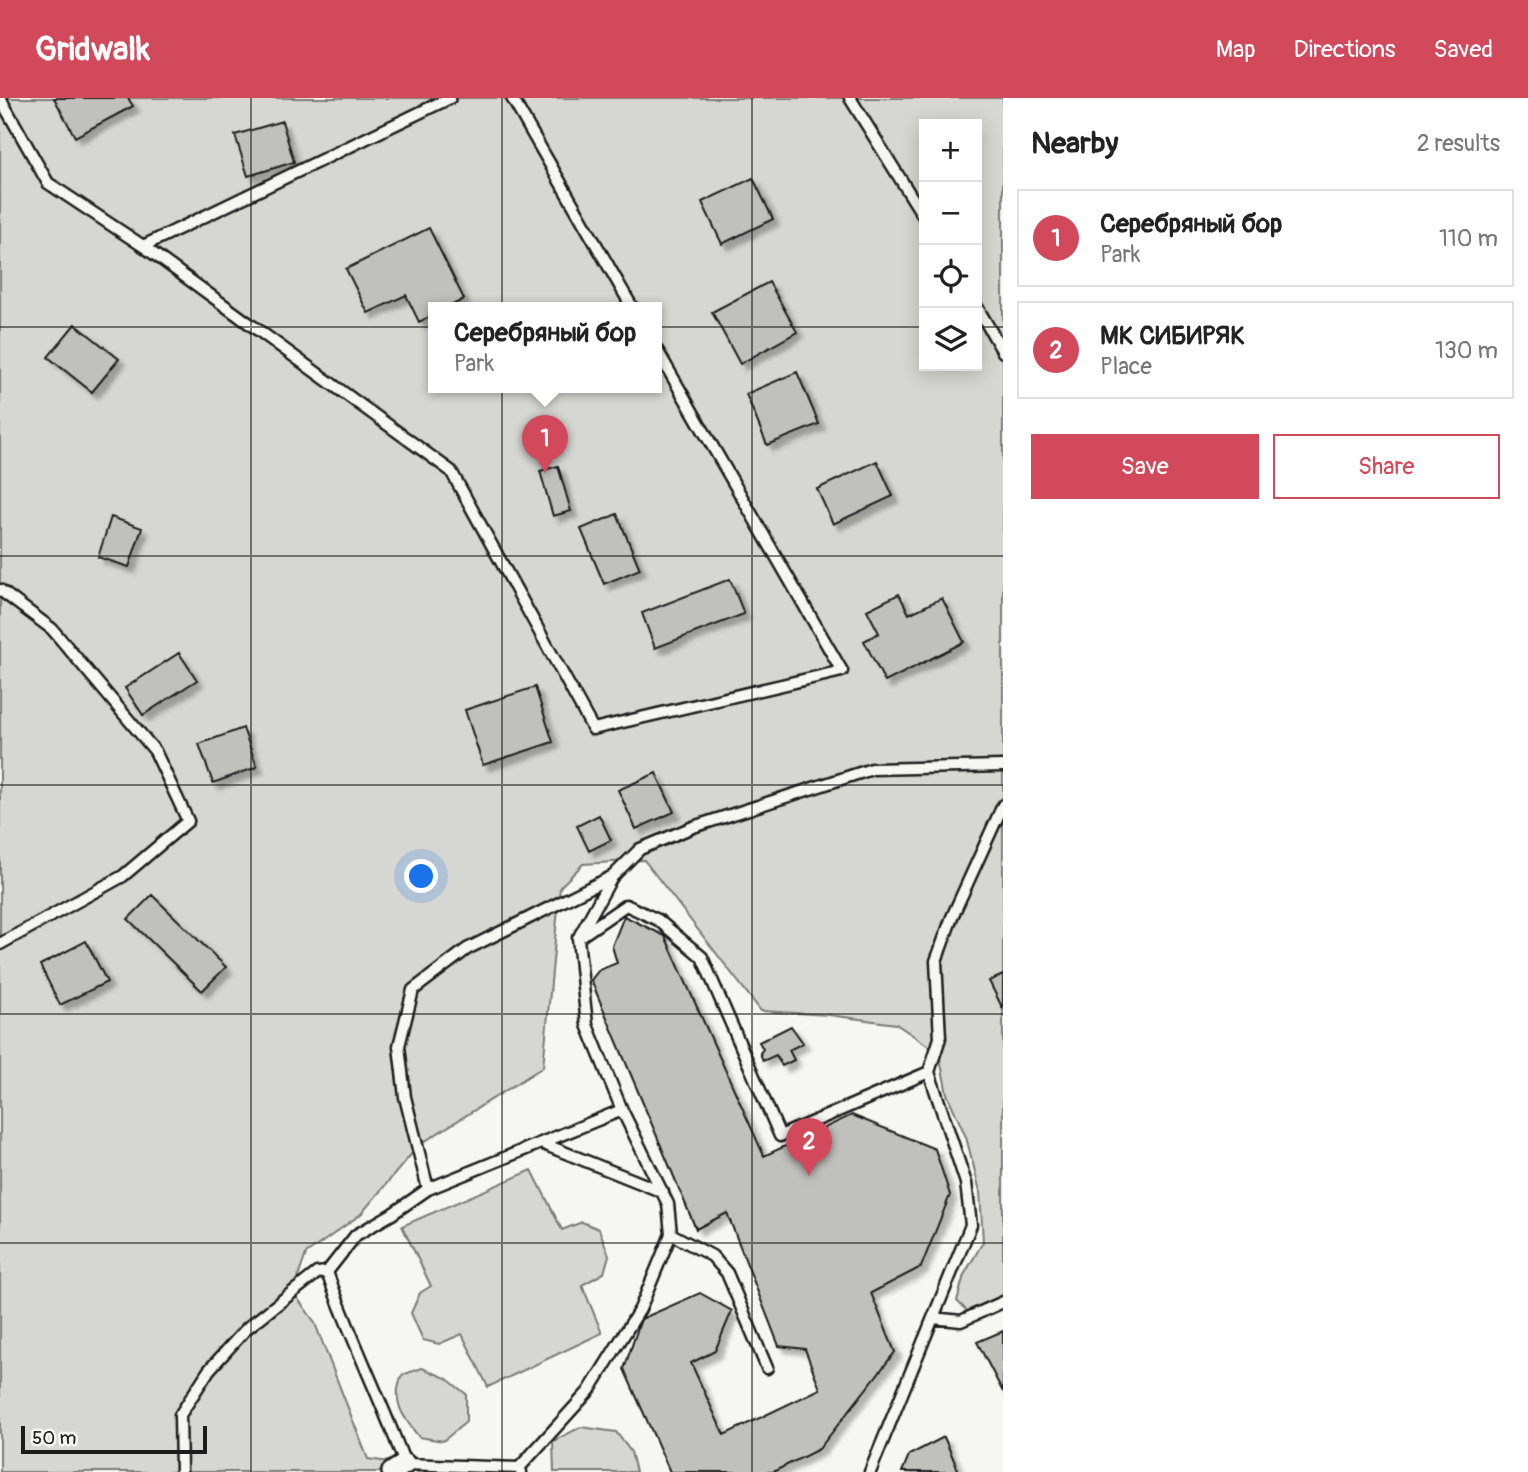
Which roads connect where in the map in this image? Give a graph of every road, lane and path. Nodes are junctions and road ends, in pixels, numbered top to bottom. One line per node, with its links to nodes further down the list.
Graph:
1 (0, 98): 6 (lane)
2 (450, 98): 6 (lane)
3 (512, 98): 7 (lane)
4 (850, 98): 5 (lane)
5 (919, 209)
6 (143, 246): 10 (lane)
7 (629, 302)
8 (978, 308): 9 (lane)
9 (1003, 352)
10 (662, 359)
11 (0, 590): 16 (lane)
12 (1003, 766): 14 (lane)
13 (1003, 805): 17 (lane)
14 (613, 876): 15 (lane); 20 (lane)
15 (578, 938): 17 (lane); 18 (lane)
16 (0, 944)
17 (929, 1072): 25 (lane)
18 (622, 1110): 19 (lane); 21 (lane)
19 (541, 1143): 20 (lane); 21 (lane)
20 (428, 1189): 23 (lane)
21 (663, 1192): 22 (lane)
22 (671, 1234): 26 (lane); 28 (lane)
23 (327, 1272): 27 (lane); 29 (lane)
24 (1003, 1301): 25 (lane)
25 (933, 1318): 30 (lane)
26 (767, 1368)
27 (398, 1468): 28 (lane)
28 (520, 1470)
29 (181, 1472)
30 (870, 1472)

